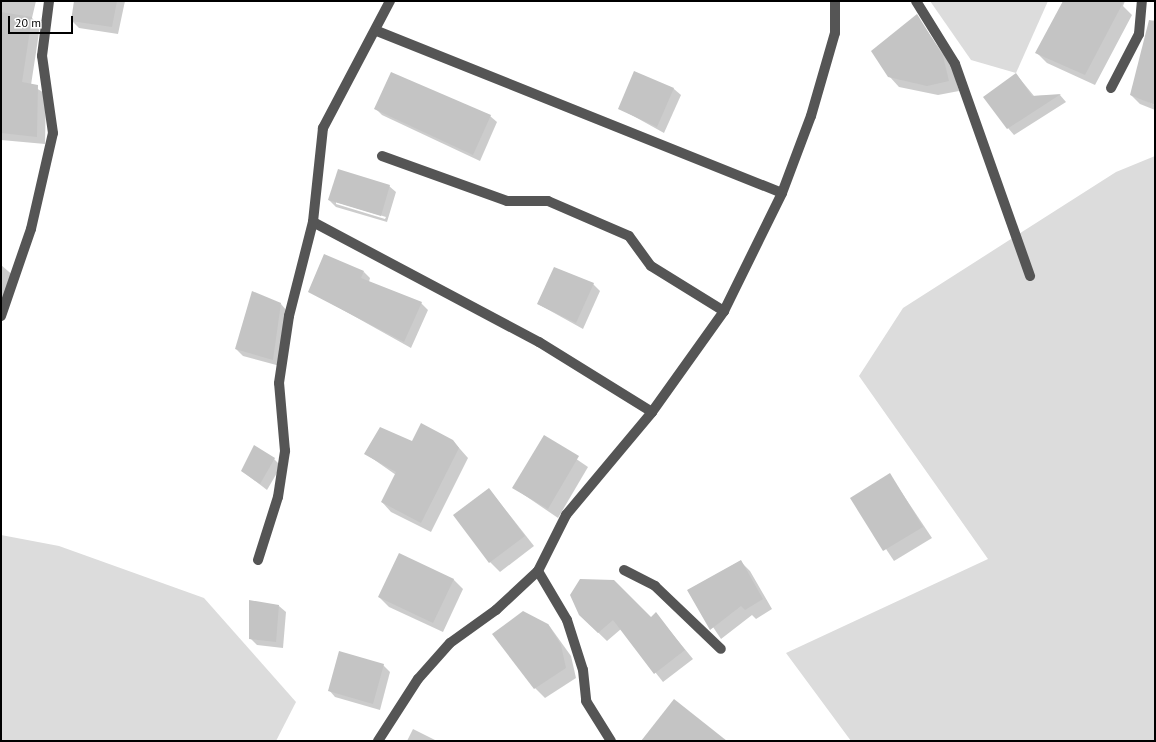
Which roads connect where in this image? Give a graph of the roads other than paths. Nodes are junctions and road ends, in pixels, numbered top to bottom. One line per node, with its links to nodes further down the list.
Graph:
1 (49, 1): 13 (street)
2 (390, 1): 6 (street)
3 (835, 1): 9 (street)
4 (916, 1): 11 (street)
5 (1142, 1): 7 (street)
6 (377, 31): 9 (street); 10 (street)
7 (1112, 88)
8 (382, 156): 12 (street)
9 (782, 194): 12 (street)
10 (313, 222): 14 (street); 15 (street)
11 (1030, 276)
12 (724, 311): 14 (street)
13 (1, 316)
14 (652, 412): 17 (street)
15 (258, 560)
16 (624, 570): 18 (street)
17 (538, 571): 19 (street); 20 (street)
18 (721, 649)
19 (378, 741)
20 (612, 741)

